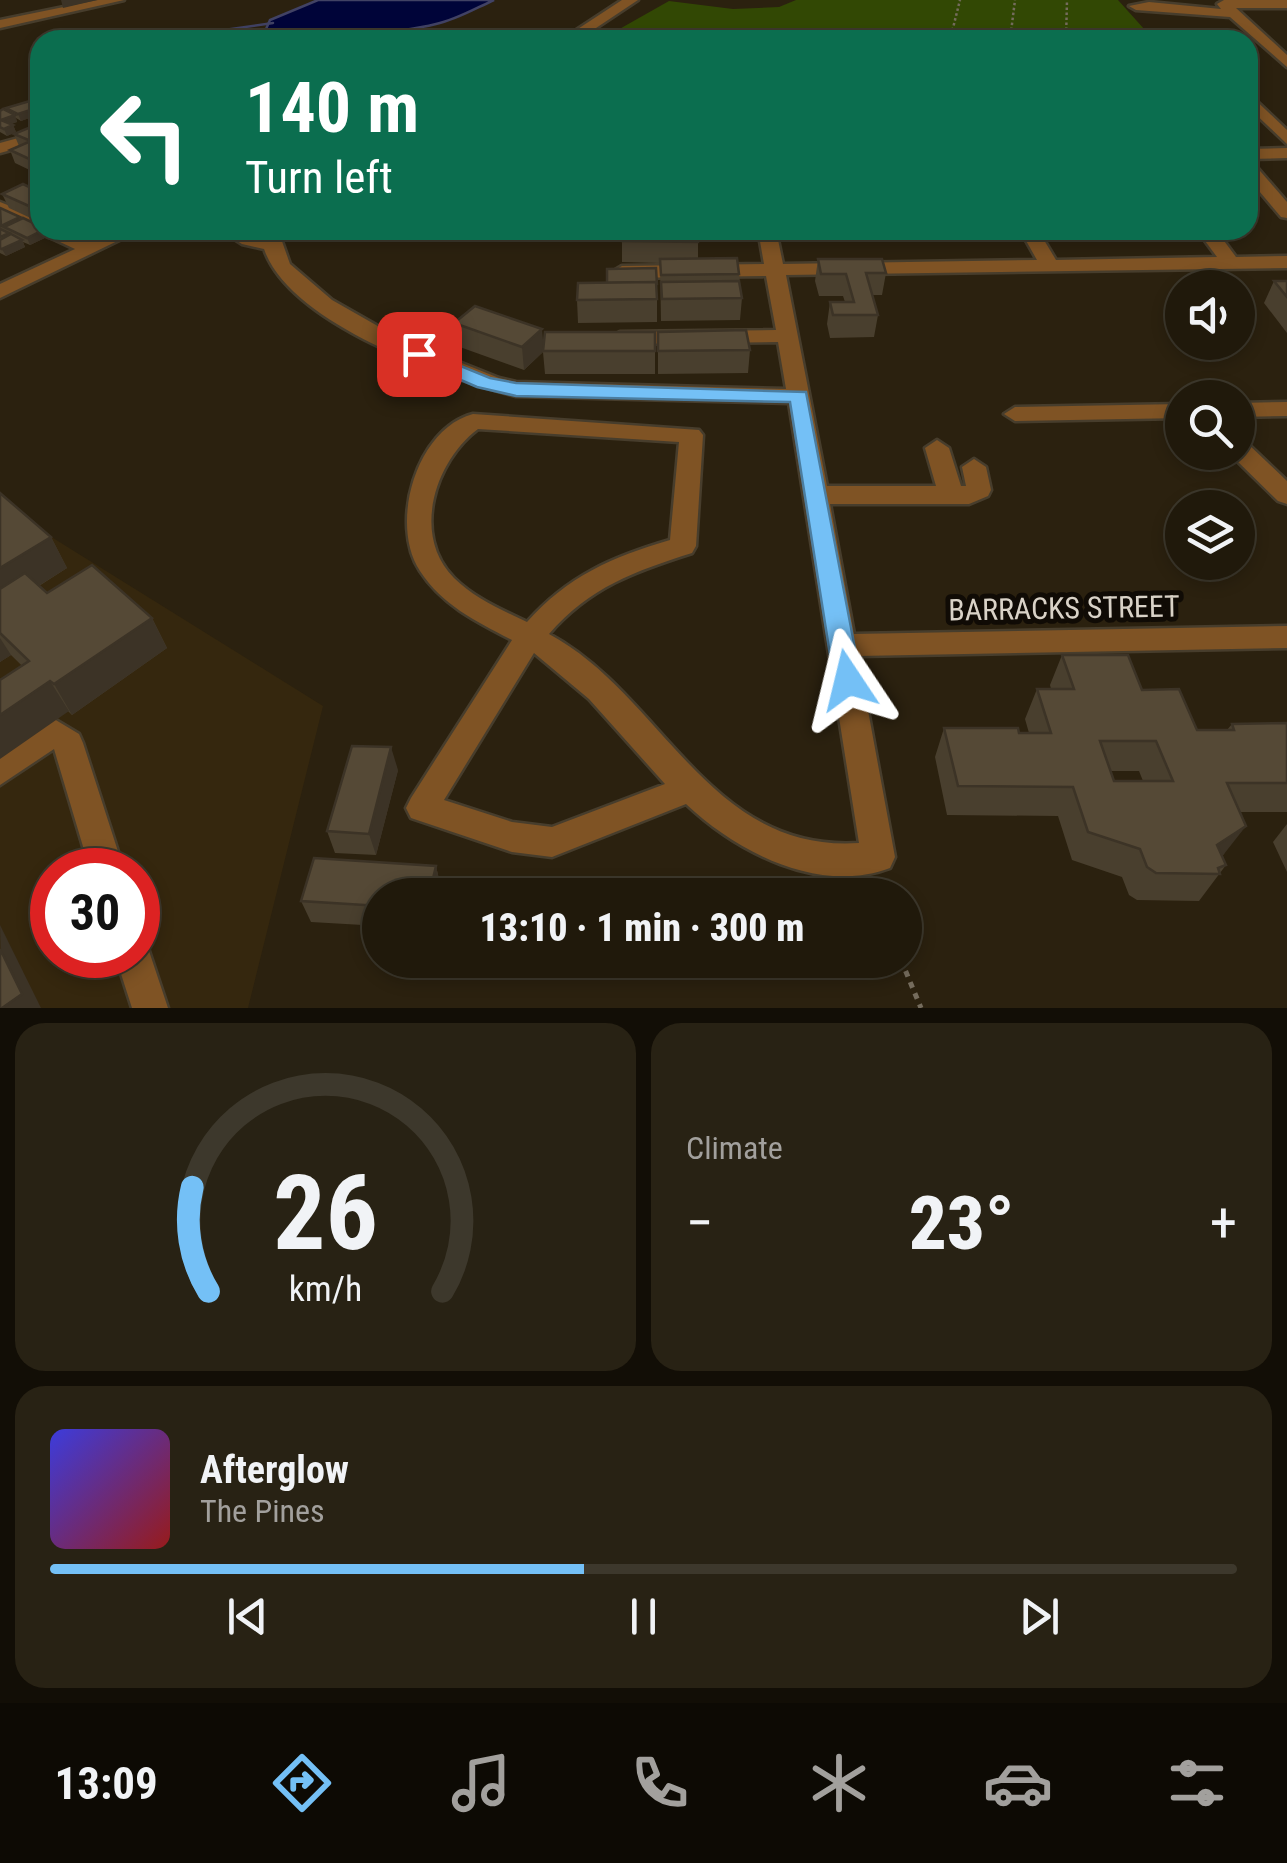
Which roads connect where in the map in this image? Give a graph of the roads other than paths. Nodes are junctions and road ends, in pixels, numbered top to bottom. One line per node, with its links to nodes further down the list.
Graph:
1 (117, 0): 6 (street)
2 (631, 0): 7 (street)
3 (1287, 4): 5 (street)
4 (1136, 6): 5 (street)
5 (1226, 6): 8 (street)
6 (0, 24)
7 (584, 30)
8 (1252, 30)
9 (1258, 35): 10 (street)
10 (1287, 62)
11 (1258, 109): 12 (street)
12 (1287, 139)
13 (30, 140): 14 (street)
14 (0, 148)
15 (1287, 153): 16 (street)
16 (1258, 154)
17 (1258, 180): 19 (street)
18 (0, 207): 20 (street)
19 (1287, 213)
20 (30, 221)
21 (71, 240): 27 (street)
22 (107, 240): 27 (street)
23 (272, 240): 36 (street)
24 (769, 240): 31 (street)
25 (1035, 240): 30 (street)
26 (1214, 240): 28 (street)
27 (88, 248): 33 (street)
28 (1230, 262): 29 (street); 30 (street)
29 (1287, 262)
30 (1049, 265): 31 (street)
31 (774, 269): 32 (street); 34 (street)
32 (615, 272)
33 (0, 292)
34 (788, 336): 35 (street); 36 (street)
35 (605, 338)
36 (799, 396): 46 (street)
37 (1287, 409): 38 (street)
38 (1255, 410)
39 (1165, 411): 40 (street)
40 (1015, 414)
41 (937, 448): 44 (street)
42 (1255, 464): 45 (street)
43 (974, 467): 44 (street)
44 (951, 495): 46 (street)
45 (1287, 495)
46 (816, 496): 49 (street)
47 (1287, 637): 49 (street, BARRACKS STREET)
48 (528, 638): 48 (street); 51 (street); 51 (street)
49 (842, 645): 51 (street)
50 (0, 771): 52 (street)
51 (690, 788)
52 (100, 848)
53 (141, 978): 54 (street)
54 (150, 1008)

